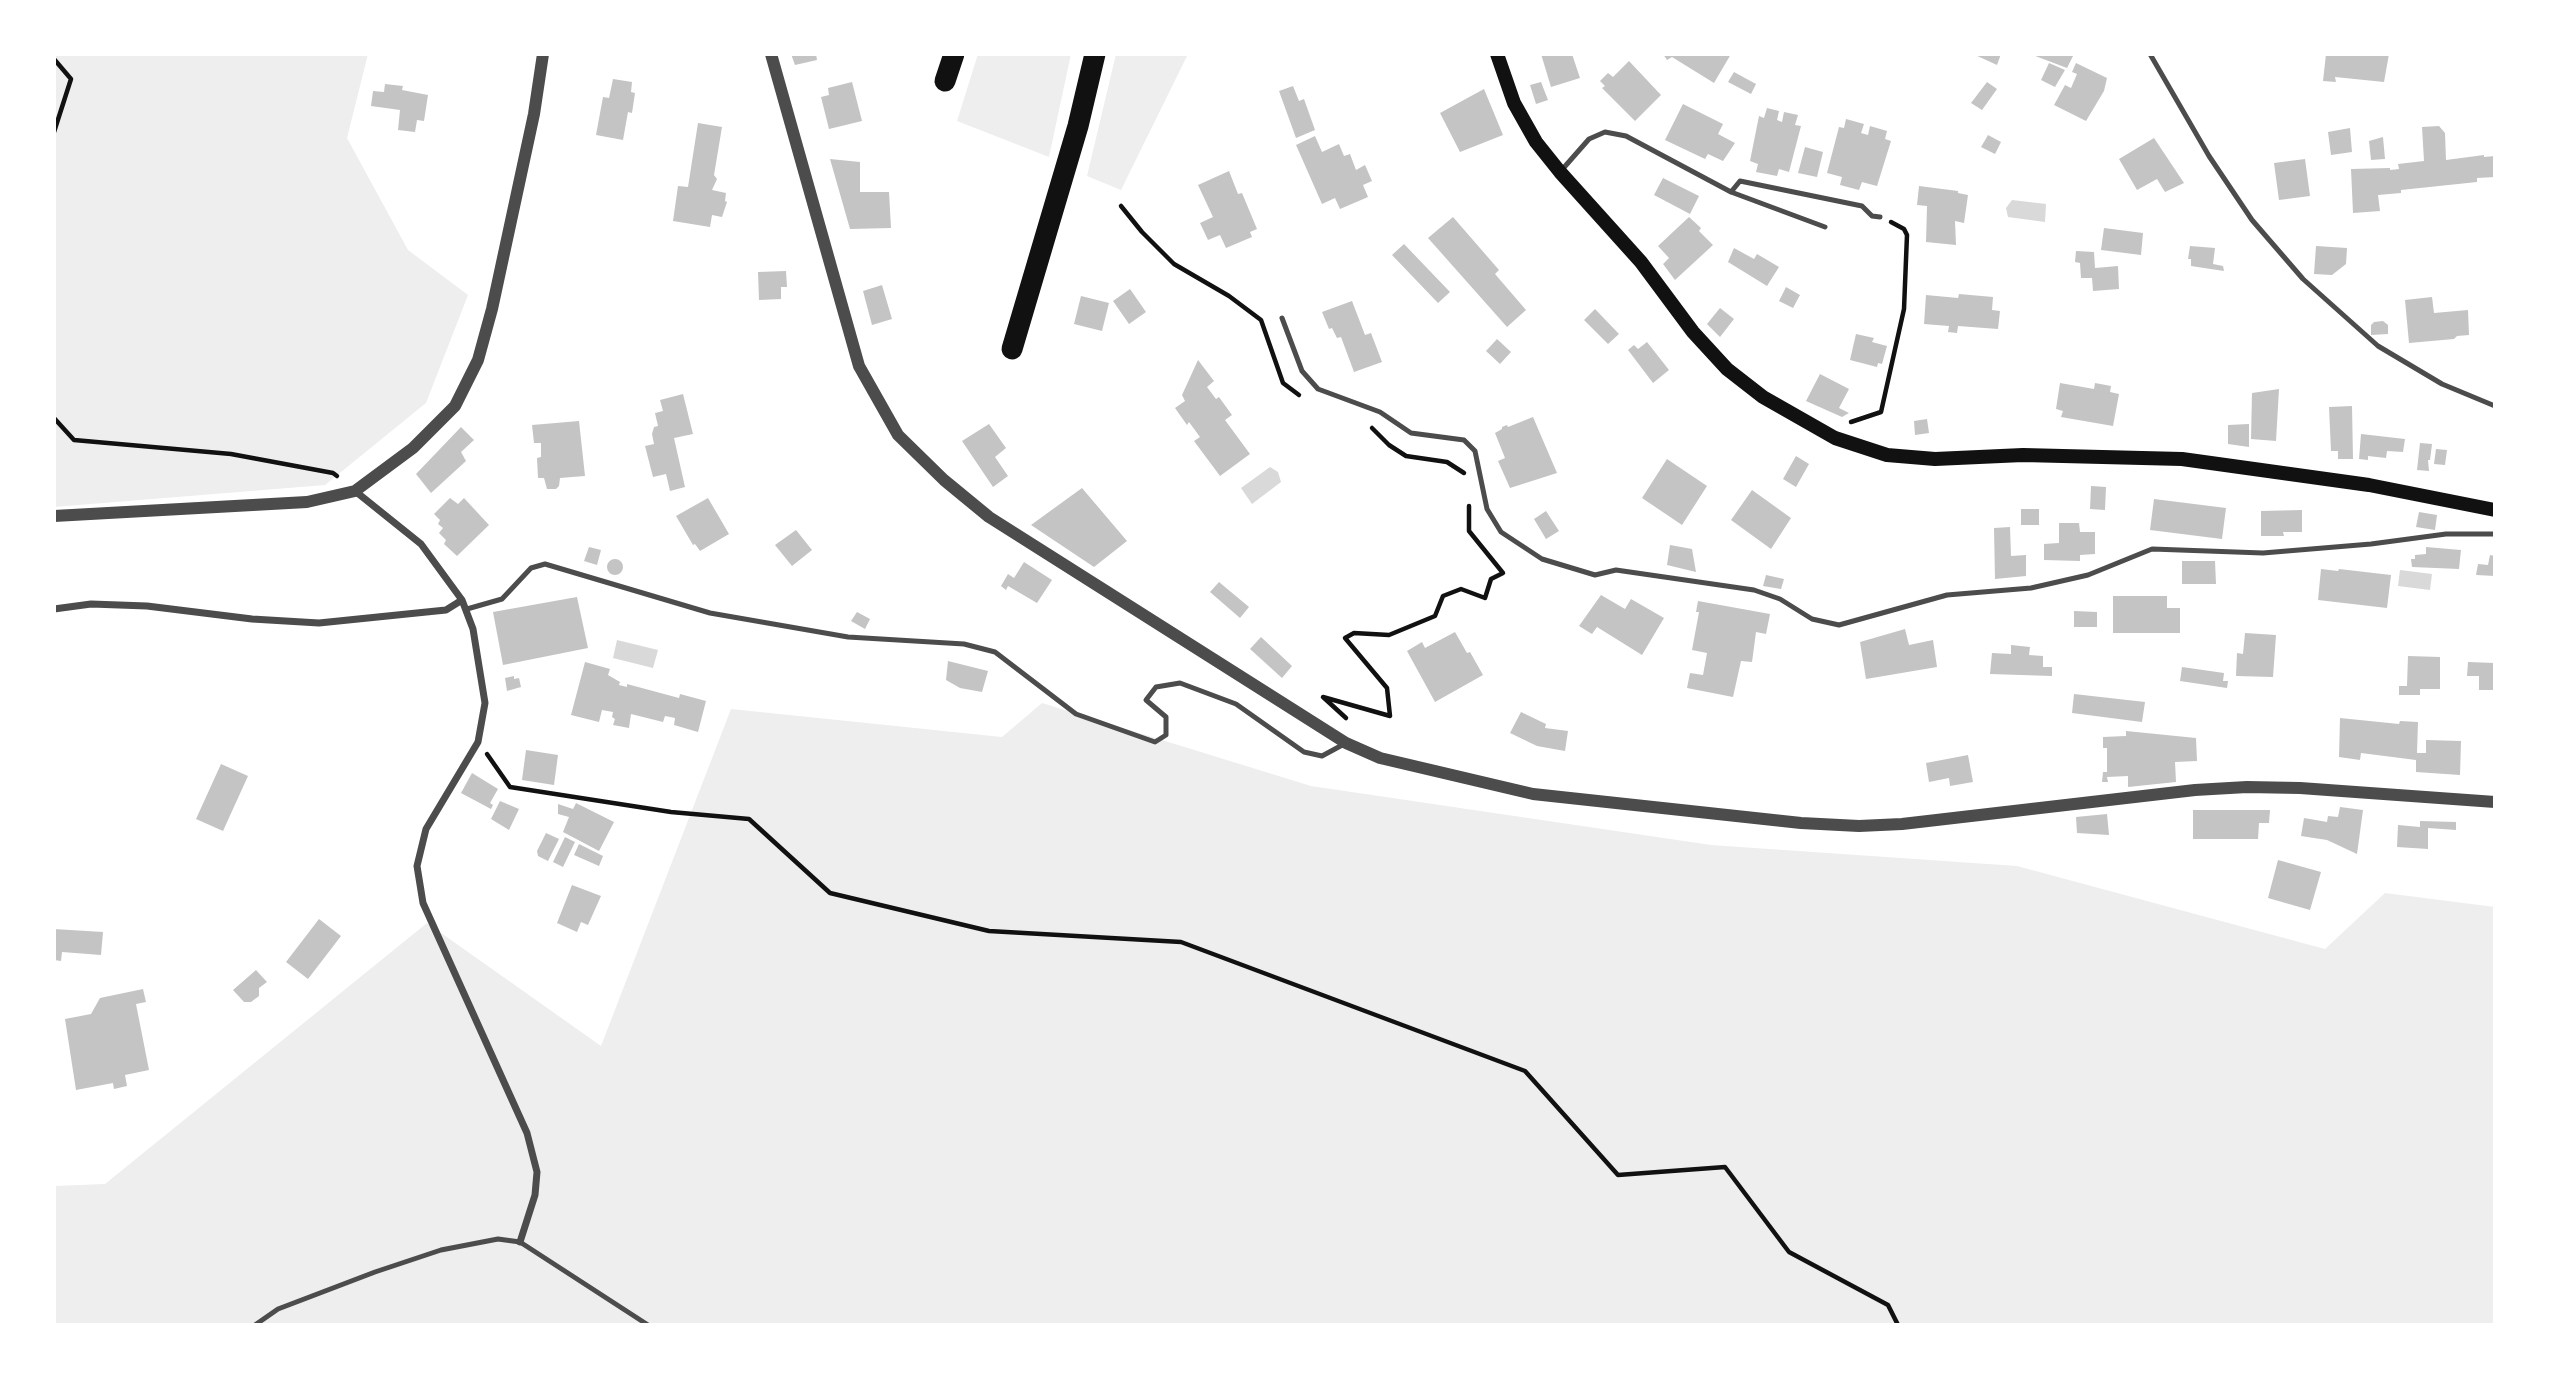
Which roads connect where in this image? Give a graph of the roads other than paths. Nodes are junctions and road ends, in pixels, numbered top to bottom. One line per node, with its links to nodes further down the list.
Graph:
1 (543, 54): 15 (street)
2 (771, 54): 22 (street)
3 (954, 54): 7 (highway)
4 (1095, 54): 13 (highway)
5 (1497, 54): 8 (main road)
6 (2150, 54): 14 (lane)
7 (945, 81)
8 (1560, 172): 9 (lane); 16 (main road)
9 (1731, 192): 10 (lane); 11 (lane)
10 (1880, 217)
11 (1825, 227)
12 (1282, 318): 18 (lane)
13 (1012, 349)
14 (2495, 406)
15 (355, 491): 17 (street); 19 (street)
16 (2495, 510)
17 (54, 516)
18 (2495, 534)
19 (462, 600): 20 (street); 21 (street)
20 (54, 609)
21 (467, 609): 22 (lane); 24 (street)
22 (1346, 743): 23 (street)
23 (2495, 802)
24 (520, 1242): 25 (lane); 26 (lane)
25 (255, 1325)
26 (649, 1325)

